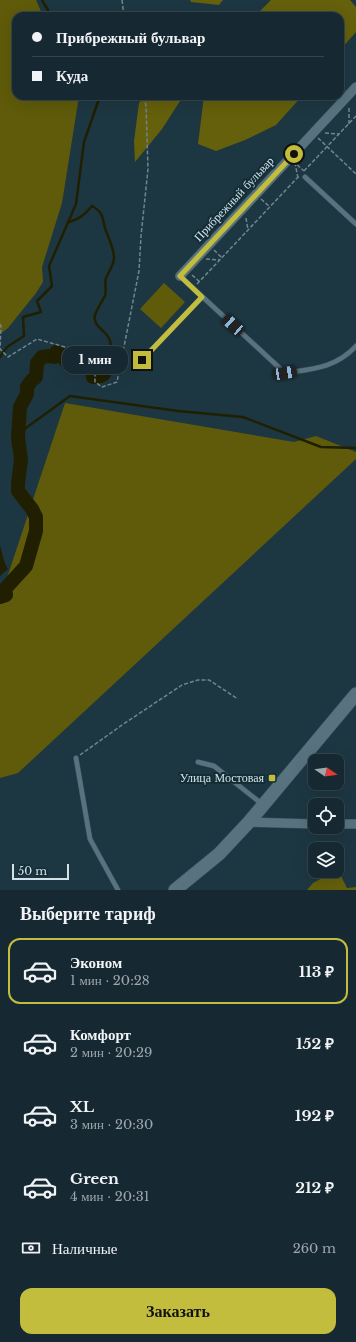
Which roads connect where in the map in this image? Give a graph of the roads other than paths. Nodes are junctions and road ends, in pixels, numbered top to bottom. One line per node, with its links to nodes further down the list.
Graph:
1 (356, 87): 2 (street, Прибрежный бульвар)
2 (344, 100)
3 (344, 100): 6 (street, Прибрежный бульвар)
4 (305, 177): 5 (lane)
5 (356, 224)
6 (180, 276): 7 (lane)
7 (202, 297): 8 (lane); 9 (lane)
8 (356, 346)
9 (142, 360)
10 (356, 694): 13 (main road)
11 (76, 758): 18 (lane)
12 (198, 762): 13 (lane)
13 (263, 805): 14 (main road)
14 (249, 822): 15 (street); 19 (main road)
15 (308, 824)
16 (344, 824): 17 (street)
17 (356, 824)
18 (118, 890)
19 (175, 890)

